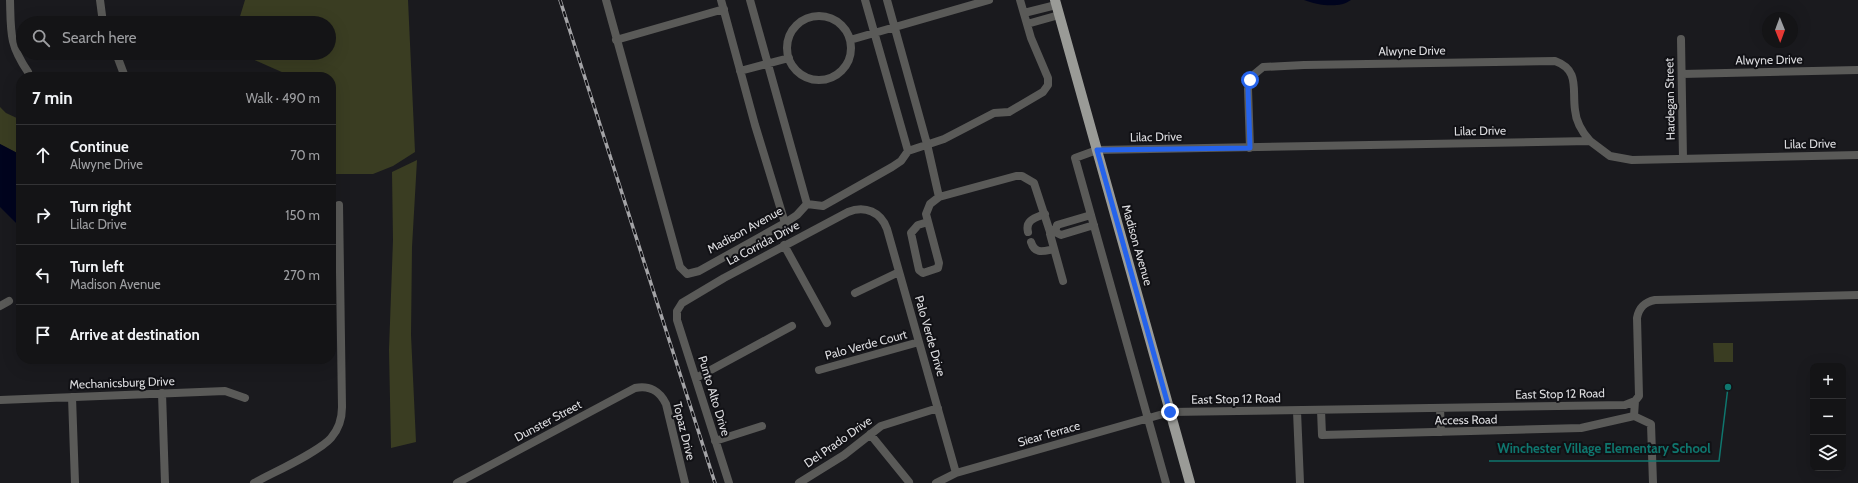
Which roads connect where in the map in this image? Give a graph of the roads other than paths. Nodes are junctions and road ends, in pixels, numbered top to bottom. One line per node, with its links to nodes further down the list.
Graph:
1 (10, 0): 20 (street)
2 (100, 0): 13 (street)
3 (606, 0): 18 (street)
4 (721, 0): 11 (street)
5 (750, 0): 24 (street)
6 (864, 0): 16 (street)
7 (887, 0): 15 (street)
8 (989, 0): 15 (street)
9 (1020, 0): 12 (street)
10 (1057, 7): 12 (street); 14 (street); 33 (main road, Madison Avenue)
11 (724, 9): 18 (street); 26 (street)
12 (1024, 13): 14 (street)
13 (102, 16)
14 (1027, 24): 31 (street)
15 (895, 27): 16 (street); 31 (street)
16 (874, 33): 19 (street); 34 (street)
17 (1681, 39): 29 (street, Hardegan Street)
18 (616, 40): 44 (street, Madison Avenue)
19 (850, 40): 21 (street); 21 (street)
20 (16, 52)
21 (788, 58): 24 (street)
22 (20, 60): 27 (street)
23 (119, 60): 28 (street)
24 (767, 63): 26 (street); 38 (street)
25 (1858, 70): 29 (street, Alwyne Drive)
26 (740, 71): 44 (street)
27 (28, 72)
28 (123, 72)
29 (1682, 74): 36 (street, Hardegan Street)
30 (1590, 141): 32 (street, Lilac Drive); 32 (street, Alwyne Drive); 36 (street, Lilac Drive)
31 (927, 144): 34 (street); 37 (street)
32 (1250, 148): 33 (street, Lilac Drive)
33 (1097, 150): 42 (street, Lilac Drive); 75 (main road, Madison Avenue)
34 (908, 151): 38 (street)
35 (1858, 155): 36 (street, Lilac Drive)
36 (1683, 159)
37 (939, 196): 41 (street); 43 (street)
38 (808, 204): 44 (street, Madison Avenue)
39 (339, 205): 57 (street)
40 (872, 211): 49 (street, La Corrida Drive); 51 (street, Palo Verde Drive)
41 (1045, 214): 46 (street); 47 (street)
42 (1091, 215): 45 (street); 47 (street)
43 (928, 222): 43 (street)
44 (785, 223)
45 (1094, 225): 47 (street); 77 (street)
46 (1028, 232)
47 (1053, 233): 50 (street)
48 (1030, 242): 50 (street)
49 (784, 245): 59 (street, La Corrida Drive); 60 (street)
50 (1054, 249): 52 (street)
51 (899, 272): 53 (street); 62 (street, Palo Verde Drive)
52 (1063, 281)
53 (855, 293)
54 (1858, 295): 70 (street)
55 (9, 301): 58 (street)
56 (336, 301): 57 (street)
57 (340, 301): 86 (street)
58 (0, 306)
59 (677, 317): 64 (street, Punto Alto Drive)
60 (826, 323)
61 (792, 326): 64 (street)
62 (919, 342): 63 (street, Palo Verde Court); 71 (street, Palo Verde Drive)
63 (819, 370)
64 (696, 378): 81 (street, Punto Alto Drive)
65 (652, 389): 87 (street, Dunster Street); 88 (street, Topaz Drive)
66 (162, 393): 67 (street, Mechanicsburg Drive); 68 (street, Mechanicsburg Drive); 85 (street)
67 (72, 397): 69 (street, Mechanicsburg Drive); 84 (street)
68 (244, 398)
69 (0, 400)
70 (1635, 401): 72 (street, East Stop 12 Road); 76 (street)
71 (938, 408): 80 (street, Del Prado Drive); 82 (street, Palo Verde Drive)
72 (1440, 408): 73 (street, East Stop 12 Road); 79 (street)
73 (1321, 410): 74 (street, East Stop 12 Road); 79 (street, Access Road)
74 (1296, 411): 75 (street, East Stop 12 Road); 94 (street)
75 (1170, 412): 77 (street, Siear Terrace); 93 (main road, Madison Avenue)
76 (1634, 416): 79 (street, Access Road); 95 (street)
77 (1148, 418): 82 (street, Siear Terrace); 92 (street)
78 (762, 426): 81 (street)
79 (1441, 432)
80 (870, 434): 83 (street); 90 (street, Del Prado Drive)
81 (716, 441): 89 (street, Punto Alto Drive)
82 (956, 473): 91 (street, Siear Terrace)
83 (909, 482)
84 (75, 483)
85 (165, 483)
86 (254, 483)
87 (458, 483)
88 (685, 483)
89 (729, 483)
90 (799, 483)
91 (936, 483)
92 (1166, 483)
93 (1190, 483)
94 (1300, 483)
95 (1653, 483)

